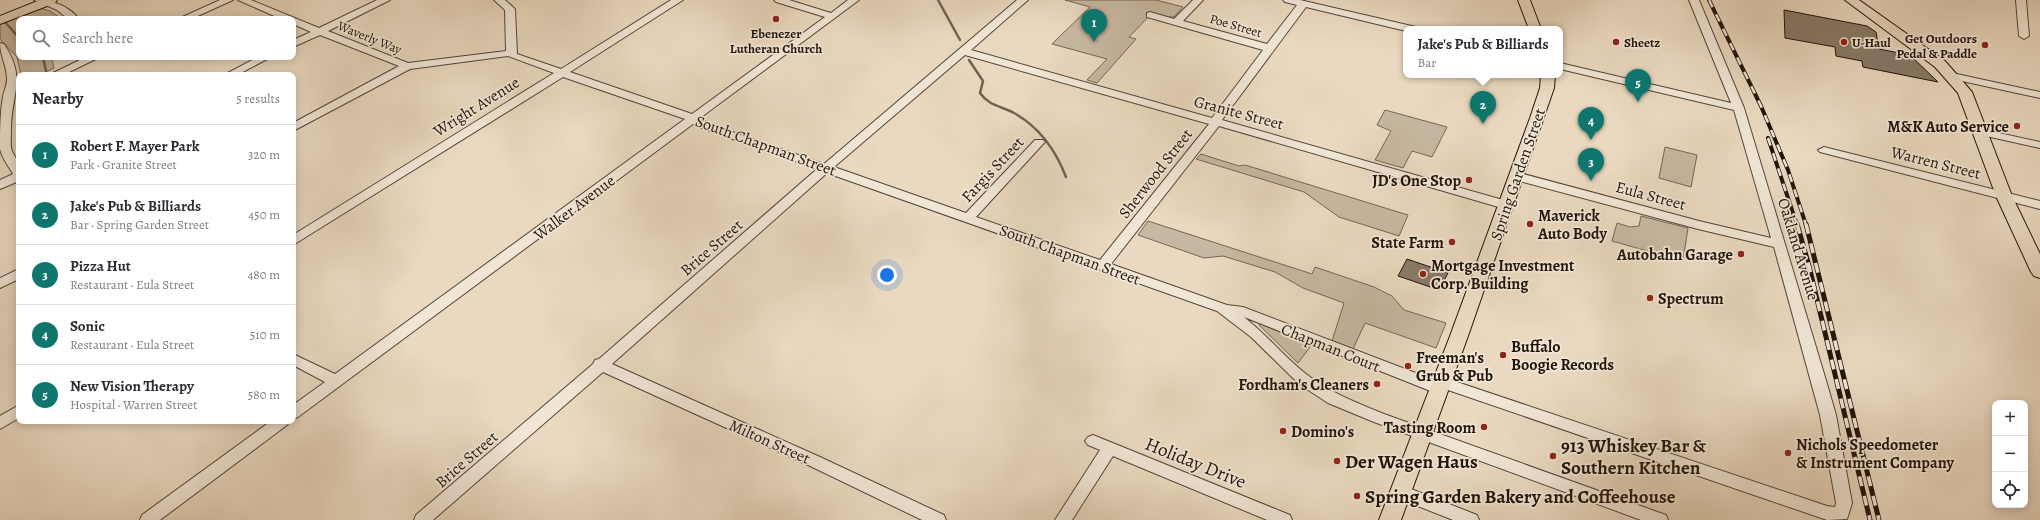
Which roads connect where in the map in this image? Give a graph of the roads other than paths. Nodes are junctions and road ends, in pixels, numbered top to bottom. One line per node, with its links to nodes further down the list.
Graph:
1 (30, 0): 18 (main road)
2 (228, 0): 21 (street)
3 (243, 0): 22 (street)
4 (385, 0): 29 (street)
5 (499, 0): 35 (street)
6 (678, 0): 42 (street, Wright Avenue)
7 (779, 0): 23 (street)
8 (854, 0): 23 (street, Walker Avenue)
9 (1023, 0): 34 (street, Brice Street)
10 (1198, 0): 26 (street)
11 (1288, 0): 17 (street)
12 (1524, 0): 27 (main road)
13 (1694, 0): 48 (street, Oakland Avenue)
14 (1851, 0): 43 (main road)
15 (2021, 0): 30 (street)
16 (45, 1): 20 (street); 24 (main road)
17 (1303, 4): 28 (street); 33 (street, Sherwood Street)
18 (0, 12)
19 (1150, 15): 26 (street, Poe Street)
20 (70, 16)
21 (190, 16)
22 (282, 16)
23 (832, 16): 49 (street, Walker Avenue)
24 (0, 20)
25 (296, 22): 29 (street, Waverly Way)
26 (1176, 22): 33 (street, Poe Street)
27 (1534, 26)
28 (1403, 27)
29 (320, 32): 31 (street); 38 (street, Waverly Way)
30 (2024, 36)
31 (296, 43)
32 (0, 46): 47 (street)
33 (1269, 48): 50 (street, Sherwood Street)
34 (964, 51): 50 (street, Granite Street); 56 (street, Brice Street)
35 (511, 53): 38 (street, Waverly Way); 42 (street, South Chapman Street)
36 (87, 60): 40 (street)
37 (260, 60): 41 (street)
38 (407, 66): 51 (street)
39 (1563, 67): 48 (street)
40 (61, 72)
41 (235, 72)
42 (562, 73): 49 (street, South Chapman Street); 65 (street, Wright Avenue)
43 (1952, 76): 46 (street); 52 (main road)
44 (1547, 78): 58 (main road, Spring Garden Street)
45 (16, 92): 47 (street)
46 (2040, 95)
47 (4, 97): 57 (street)
48 (1739, 108): 66 (street, Oakland Avenue)
49 (694, 118): 56 (street, South Chapman Street); 74 (street, Walker Avenue)
50 (1215, 121): 62 (street, Granite Street); 67 (street, Sherwood Street)
51 (296, 126)
52 (1981, 132): 54 (street); 61 (main road)
53 (1039, 142): 64 (street, Fargis Street)
54 (2040, 146)
55 (1824, 150): 61 (street, Warren Street)
56 (827, 167): 64 (street, South Chapman Street); 73 (street, Brice Street)
57 (16, 169)
58 (1516, 176): 62 (main road, Spring Garden Street); 66 (street, Eula Street)
59 (16, 177): 60 (street)
60 (0, 185)
61 (2004, 196): 63 (street, Warren Street); 68 (main road)
62 (1506, 204): 75 (main road, Spring Garden Street)
63 (2040, 205)
64 (968, 218): 67 (street, South Chapman Street)
65 (296, 239)
66 (1779, 244): 84 (street, Oakland Avenue)
67 (1103, 266): 71 (street, South Chapman Street)
68 (2040, 272)
69 (16, 275): 70 (street)
70 (0, 284)
71 (1222, 308): 75 (street, Chapman Court); 80 (street, South Chapman Street)
72 (296, 361): 74 (street)
73 (600, 364): 85 (street, Brice Street); 87 (street, Milton Street)
74 (336, 381): 76 (street, Walker Avenue)
75 (1439, 385): 80 (main road, Spring Garden Street); 84 (street, Chapman Court)
76 (296, 411)
77 (16, 414): 78 (street)
78 (0, 423)
79 (278, 424): 86 (street)
80 (1422, 434): 83 (main road, Spring Garden Street); 92 (street, South Chapman Street)
81 (1093, 441): 82 (street, Holiday Drive)
82 (1110, 448): 88 (street); 89 (street, Holiday Drive)
83 (1401, 492): 90 (main road, Spring Garden Street); 91 (street)
84 (1841, 514)
85 (426, 519)
86 (148, 520)
87 (938, 520)
88 (1063, 520)
89 (1284, 520)
90 (1390, 520)
91 (1471, 520)
92 (1660, 520)

